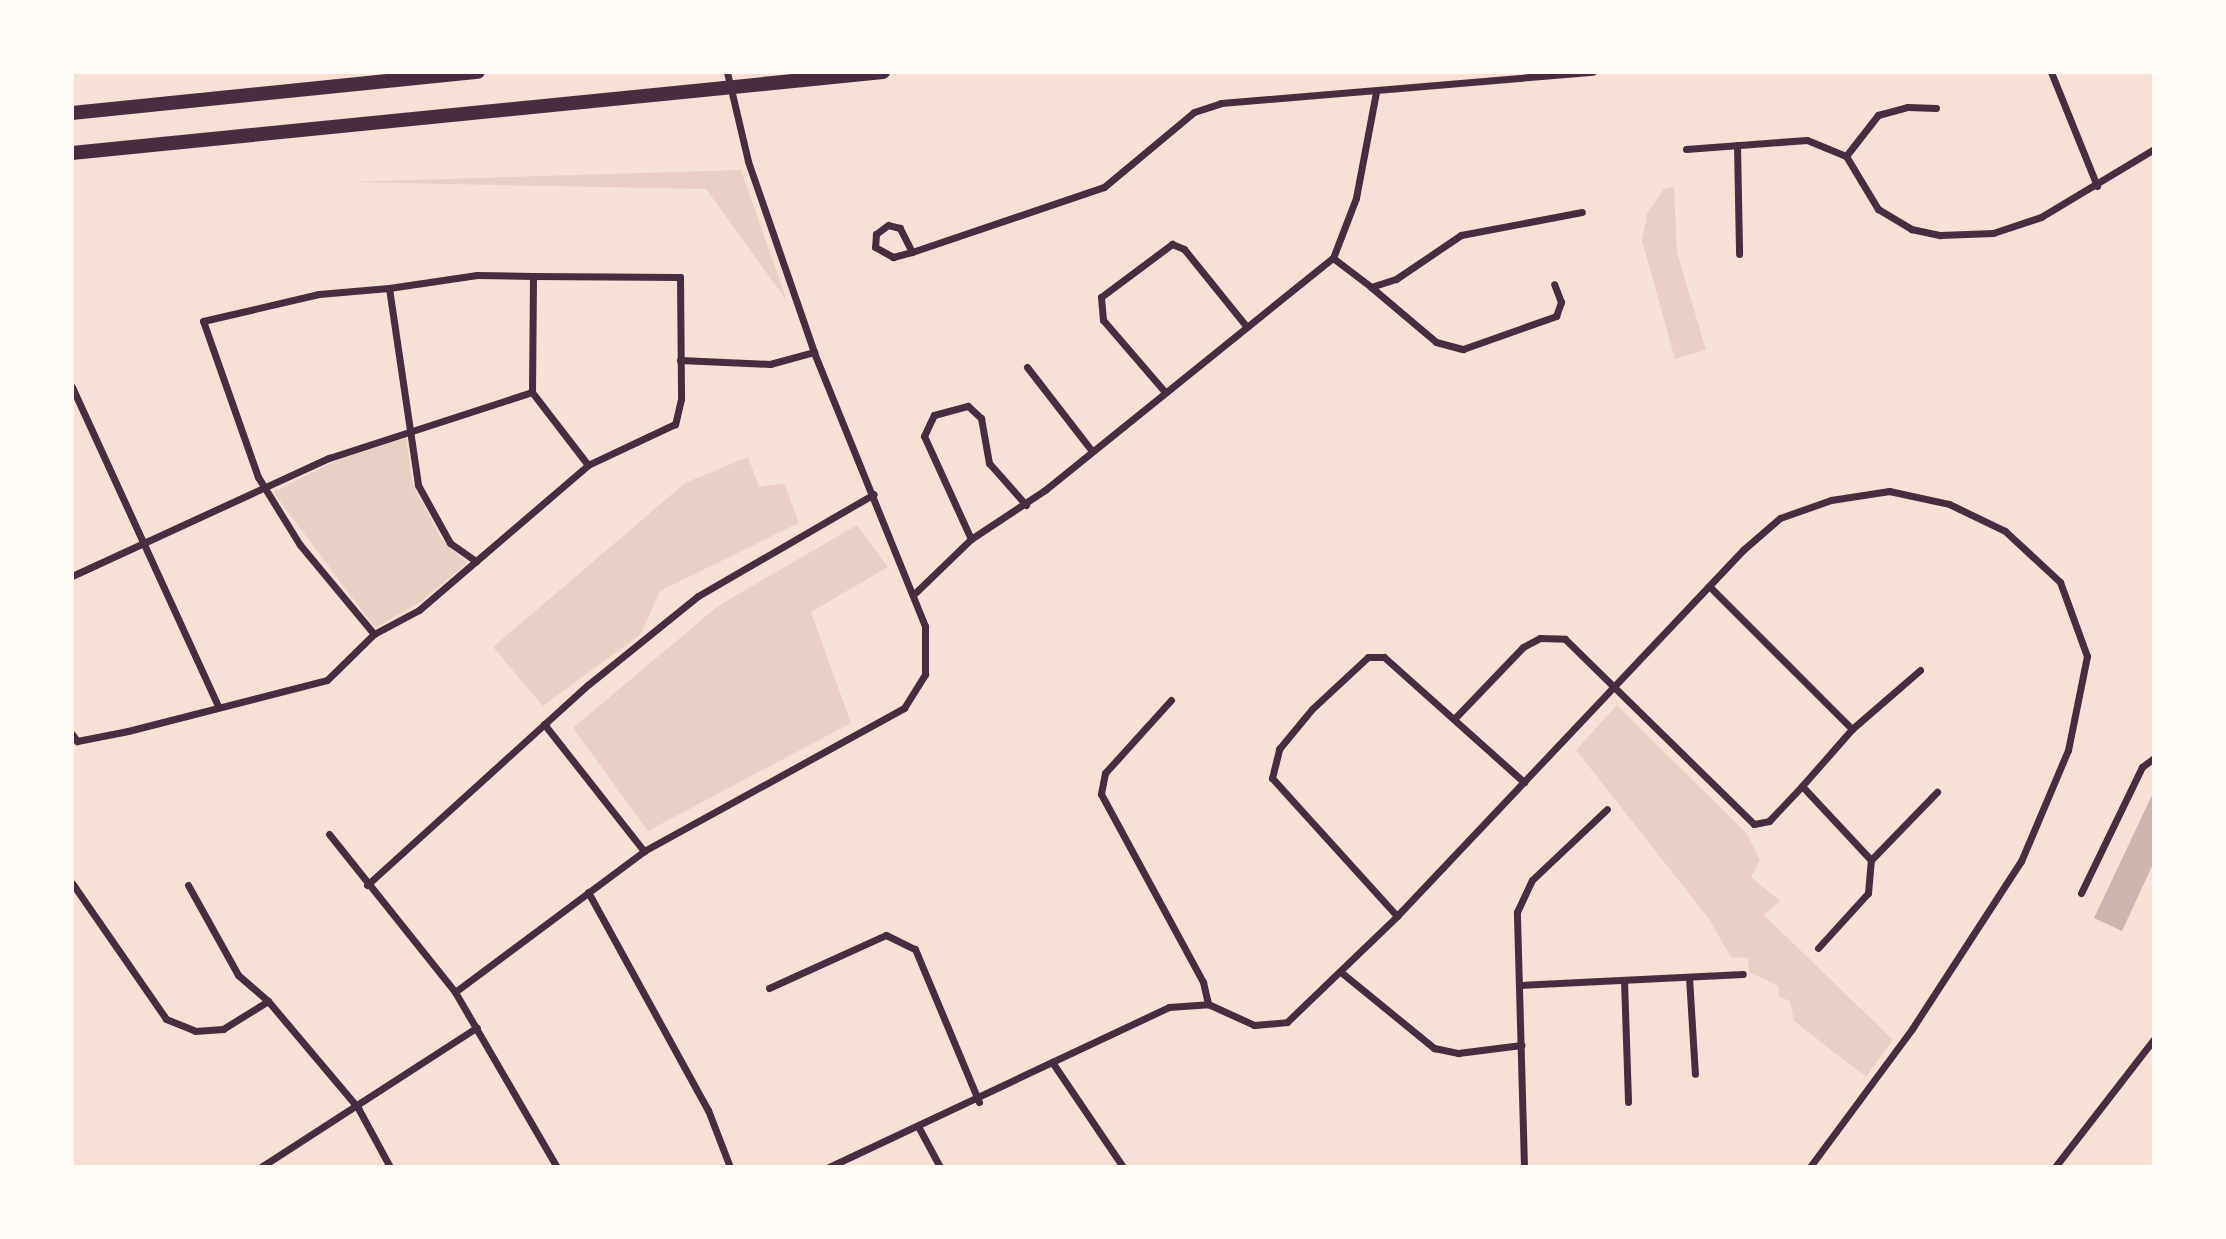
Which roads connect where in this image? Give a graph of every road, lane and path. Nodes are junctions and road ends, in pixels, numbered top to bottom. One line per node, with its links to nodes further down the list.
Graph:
1 (478, 72): 8 (highway)
2 (727, 72): 24 (street)
3 (883, 72): 12 (highway)
4 (1593, 72): 6 (street)
5 (2051, 72): 14 (street)
6 (1376, 92): 16 (street); 18 (street)
7 (1936, 108): 13 (street)
8 (72, 113)
9 (1737, 145): 10 (street); 13 (street); 17 (street)
10 (1686, 149)
11 (2154, 149): 14 (street)
12 (72, 153)
13 (1846, 156): 14 (street)
14 (2097, 187)
15 (1582, 212): 21 (street)
16 (912, 252): 16 (street)
17 (1739, 254)
18 (1333, 258): 21 (street); 23 (street)
19 (533, 276): 22 (street); 25 (street); 28 (street)
20 (1554, 284): 21 (street)
21 (1371, 287)
22 (390, 288): 30 (street); 33 (street)
23 (1247, 327): 29 (street); 29 (street)
24 (814, 352): 25 (street); 34 (street)
25 (680, 360): 32 (street)
26 (1027, 368): 31 (street)
27 (72, 387): 37 (street)
28 (532, 392): 30 (street); 32 (street)
29 (1165, 393): 31 (street)
30 (409, 432): 33 (street); 38 (street)
31 (1092, 451): 35 (street)
32 (588, 465): 38 (street)
33 (267, 491): 37 (street); 42 (street)
34 (874, 494): 41 (street); 48 (street)
35 (1026, 505): 36 (street); 36 (street)
36 (971, 539): 41 (street)
37 (139, 545): 39 (street); 46 (street)
38 (476, 561): 42 (street)
39 (72, 576)
40 (1710, 587): 44 (street); 49 (street); 92 (street)
41 (913, 595): 57 (street)
42 (374, 634): 46 (street)
43 (1920, 670): 49 (street)
44 (1612, 688): 47 (street); 52 (street); 53 (street)
45 (1171, 700): 74 (street)
46 (218, 706): 50 (street)
47 (1455, 719): 52 (street); 64 (street)
48 (544, 724): 57 (street); 61 (street)
49 (1852, 729): 53 (street)
50 (74, 738)
51 (2154, 758): 63 (street)
52 (1524, 782): 64 (street)
53 (1802, 786): 58 (street)
54 (1937, 792): 58 (street)
55 (1607, 809): 70 (street)
56 (329, 834): 61 (street)
57 (644, 851): 62 (street)
58 (1871, 860): 65 (street)
59 (72, 883): 73 (street)
60 (188, 885): 73 (street)
61 (367, 885): 72 (street)
62 (588, 892): 72 (street); 87 (street)
63 (2081, 893)
64 (1397, 916): 66 (street)
65 (1818, 948)
66 (1342, 972): 74 (street); 77 (street)
67 (1743, 974): 68 (street)
68 (1689, 977): 69 (street); 79 (street)
69 (1624, 980): 70 (street); 81 (street)
70 (1519, 985): 77 (street)
71 (769, 988): 80 (street)
72 (455, 992): 75 (street)
73 (268, 1000): 82 (street)
74 (1208, 1004): 78 (street)
75 (477, 1027): 82 (street); 86 (street)
76 (2154, 1039): 93 (street)
77 (1521, 1045): 91 (street)
78 (1052, 1062): 80 (street); 90 (street)
79 (1695, 1074)
80 (979, 1102): 83 (street)
81 (1628, 1102)
82 (358, 1108): 84 (street); 85 (street)
83 (919, 1128): 88 (street); 89 (street)
84 (261, 1167)
85 (390, 1167)
86 (557, 1167)
87 (730, 1167)
88 (830, 1167)
89 (940, 1167)
90 (1123, 1167)
91 (1524, 1167)
92 (1810, 1167)
93 (2055, 1167)

